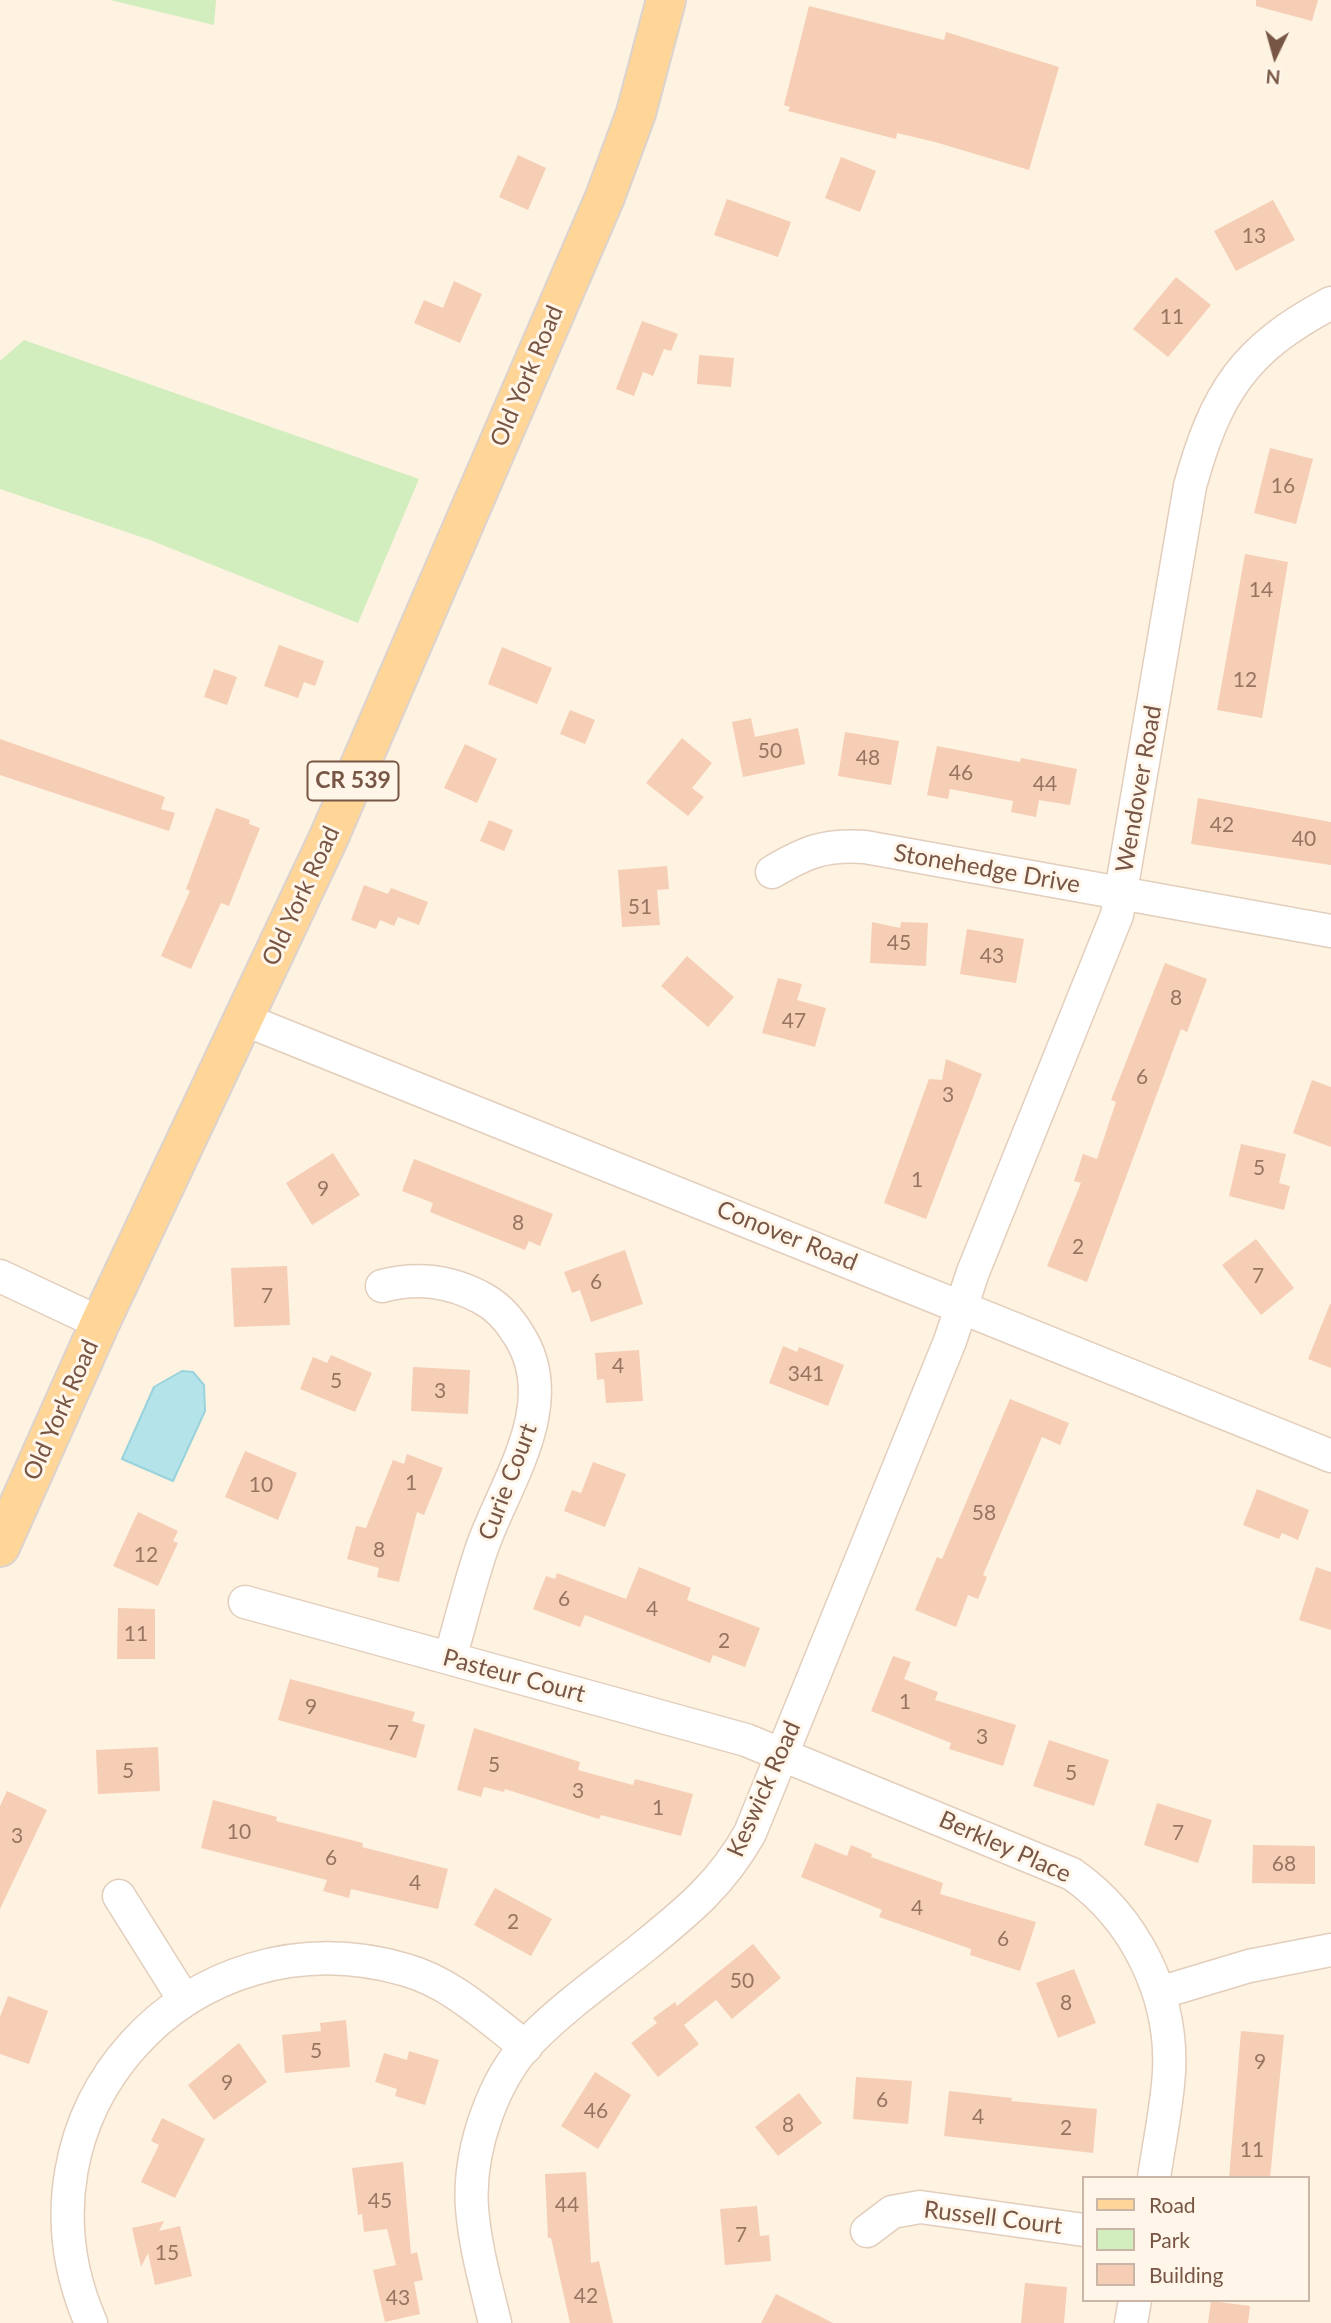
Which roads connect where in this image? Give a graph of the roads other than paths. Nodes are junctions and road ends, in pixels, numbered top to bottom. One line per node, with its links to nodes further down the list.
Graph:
1 (666, 0): 6 (main road, Old York Road / CR 539)
2 (1331, 303): 4 (street, Wendover Road)
3 (772, 872): 4 (street, Stonehedge Drive)
4 (1121, 893): 5 (street, Stonehedge Drive); 9 (street, Wendover Road)
5 (1331, 931)
6 (243, 1019): 9 (street, Conover Road); 10 (main road, Old York Road / CR 539)
7 (0, 1276): 10 (street)
8 (382, 1286): 14 (street, Curie Court)
9 (961, 1306): 11 (street, Conover Road); 15 (street, Keswick Road)
10 (100, 1323): 12 (main road, Old York Road / CR 539)
11 (1331, 1456)
12 (0, 1547)
13 (245, 1602): 14 (street, Pasteur Court)
14 (450, 1658): 15 (street, Pasteur Court)
15 (782, 1754): 18 (street, Berkley Place); 20 (street, Keswick Road)
16 (119, 1896): 19 (street)
17 (1331, 1950): 18 (street)
18 (1159, 1993): 21 (street, Berkley Place)
19 (183, 1998): 20 (street); 25 (street)
20 (526, 2047): 26 (street, Keswick Road)
21 (1154, 2176)
22 (1082, 2230): 23 (street, Russell Court)
23 (867, 2231)
24 (1135, 2302): 27 (street)
25 (91, 2323)
26 (495, 2323)
27 (1132, 2323)

